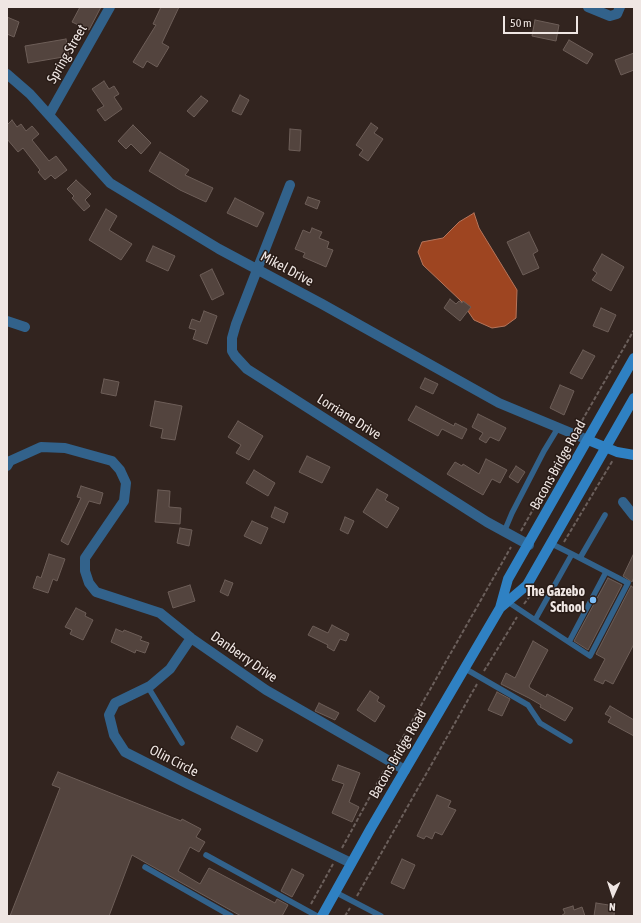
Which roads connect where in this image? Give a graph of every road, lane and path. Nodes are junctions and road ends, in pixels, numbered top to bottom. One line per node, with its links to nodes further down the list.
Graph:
1 (110, 7): 5 (street, Spring Street)
2 (588, 7): 3 (street)
3 (620, 7)
4 (7, 74): 5 (street, Mikel Drive)
5 (49, 115): 7 (street, Mikel Drive)
6 (290, 185): 7 (street, Lorriane Drive)
7 (258, 270): 14 (street, Mikel Drive); 25 (street, Lorriane Drive)
8 (7, 320): 9 (street)
9 (25, 327)
10 (634, 330): 13 (path)
11 (634, 358): 15 (main road, Bacons Bridge Road)
12 (634, 398): 16 (main road, Bacons Bridge Road)
13 (582, 420)
14 (558, 428): 15 (street, Mikel Drive); 25 (lane)
15 (588, 440): 16 (main road); 26 (main road, Bacons Bridge Road)
16 (606, 448): 18 (main road); 27 (main road, Bacons Bridge Road)
17 (566, 451): 24 (path)
18 (634, 455)
19 (7, 466): 36 (street, Danberry Drive)
20 (609, 466): 27 (path)
21 (623, 502): 23 (street)
22 (605, 515): 30 (lane)
23 (634, 516)
24 (522, 529)
25 (504, 532): 26 (street, Lorriane Drive)
26 (529, 545): 33 (main road, Bacons Bridge Road)
27 (556, 546): 29 (lane); 33 (main road, Bacons Bridge Road)
28 (509, 550): 43 (path)
29 (572, 554): 30 (lane); 35 (lane)
30 (580, 558): 31 (lane)
31 (606, 572): 37 (lane); 37 (lane)
32 (532, 592): 34 (path)
33 (504, 605): 34 (lane); 38 (main road, Bacons Bridge Road)
34 (520, 611): 35 (lane); 39 (path)
35 (535, 620): 37 (lane)
36 (191, 638): 40 (street, Olin Circle); 44 (street, Danberry Drive)
37 (569, 642)
38 (464, 668): 39 (lane); 44 (main road, Bacons Bridge Road)
39 (480, 678): 41 (lane); 51 (path)
40 (148, 688): 42 (lane); 47 (street, Olin Circle)
41 (570, 741)
42 (182, 743)
43 (395, 750)
44 (405, 770): 48 (main road, Bacons Bridge Road)
45 (384, 771): 47 (path)
46 (206, 855): 52 (lane)
47 (337, 856): 48 (street, Olin Circle); 52 (path)
48 (352, 863): 50 (main road, Bacons Bridge Road)
49 (145, 867): 53 (lane)
50 (335, 892): 51 (lane); 55 (main road, Bacons Bridge Road)
51 (354, 902): 56 (path); 57 (lane)
52 (308, 911): 54 (lane)
53 (231, 916)
54 (317, 916)
55 (322, 916)
56 (346, 916)
57 (381, 916)

